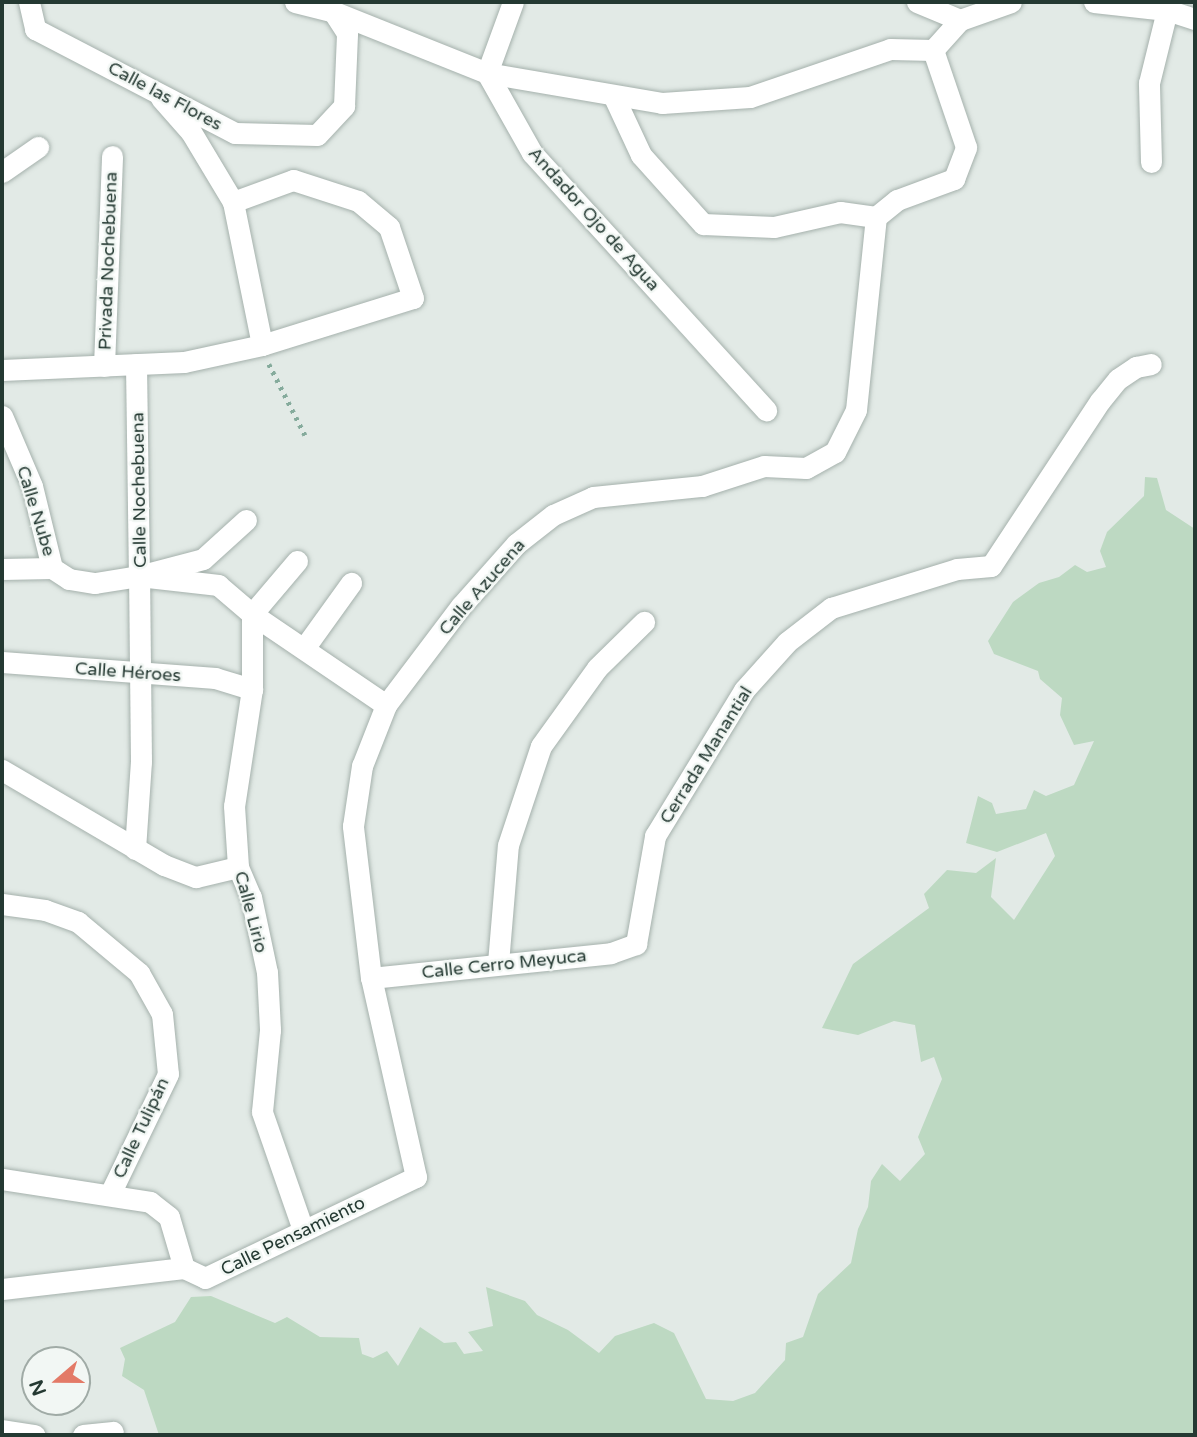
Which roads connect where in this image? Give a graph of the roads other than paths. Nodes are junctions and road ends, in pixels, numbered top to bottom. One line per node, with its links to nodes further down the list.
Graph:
1 (29, 2): 14 (street, Calle las Flores)
2 (295, 2): 8 (street)
3 (513, 2): 13 (street)
4 (918, 2): 11 (street)
5 (1011, 2): 11 (street)
6 (1094, 2): 7 (street)
7 (1139, 5): 9 (street)
8 (333, 7): 13 (street); 14 (street, Calle las Flores)
9 (1167, 10): 10 (street); 18 (street)
10 (1195, 19)
11 (960, 20): 12 (street)
12 (933, 50): 15 (street); 21 (street)
13 (487, 73): 15 (street); 27 (street, Andador Ojo de Agua)
14 (153, 88): 20 (street)
15 (614, 97): 21 (street)
16 (38, 147): 19 (street)
17 (112, 156): 25 (street, Privada Nochebuena)
18 (1151, 162)
19 (2, 172)
20 (233, 202): 22 (street); 22 (street)
21 (876, 217): 41 (street, Calle Azucena)
22 (262, 345): 23 (street)
23 (136, 364): 25 (street); 33 (street, Calle Nochebuena)
24 (1151, 364): 46 (street, Cerrada Manantial)
25 (104, 366): 26 (street)
26 (2, 370)
27 (766, 410)
28 (2, 416): 31 (street, Calle Nube)
29 (246, 520): 33 (street)
30 (297, 561): 35 (street)
31 (52, 568): 32 (street); 33 (street)
32 (2, 569)
33 (139, 576): 35 (street, Calle Nochebuena); 39 (street)
34 (351, 583): 37 (street)
35 (252, 614): 37 (street, Calle Nochebuena); 40 (street, Calle Lirio)
36 (644, 622): 47 (street)
37 (305, 647): 41 (street, Calle Nochebuena)
38 (2, 662): 39 (street, Calle Héroes)
39 (140, 672): 40 (street, Calle Héroes); 43 (street)
40 (252, 689): 44 (street, Calle Lirio)
41 (386, 705): 48 (street, Calle Azucena)
42 (2, 770): 43 (street)
43 (135, 849): 44 (street)
44 (238, 867): 52 (street, Calle Lirio)
45 (2, 904): 51 (street, Calle Tulipán)
46 (636, 944): 47 (street, Calle Cerro Meyuca)
47 (498, 963): 48 (street, Calle Cerro Meyuca)
48 (372, 978): 49 (street, Calle Azucena)
49 (416, 1177): 52 (street, Calle Pensamiento)
50 (2, 1179): 51 (street)
51 (110, 1195): 53 (street)
52 (303, 1230): 53 (street, Calle Pensamiento)
53 (184, 1268): 54 (street, Calle Pensamiento)
54 (2, 1289)
55 (2, 1430): 57 (street)
56 (113, 1432): 58 (street)
57 (35, 1435)
58 (83, 1435)

